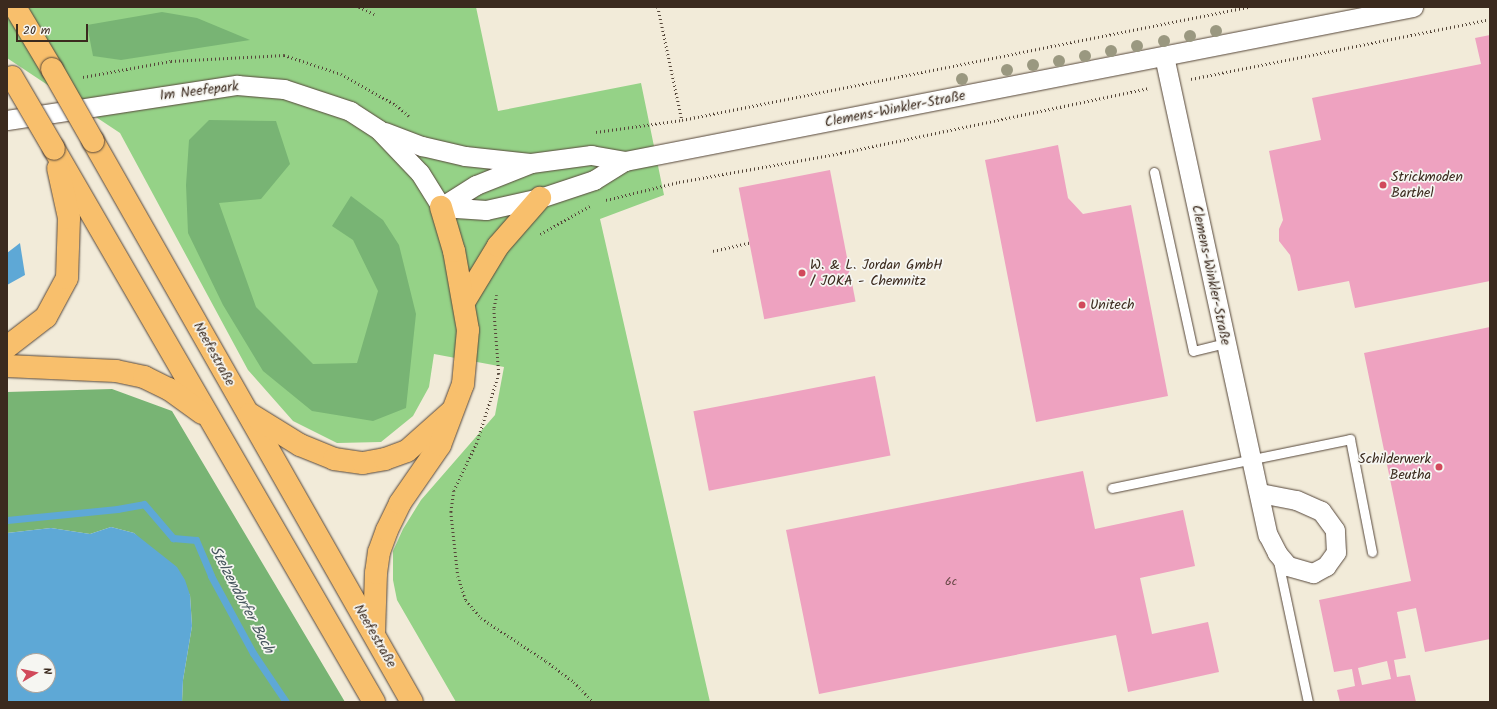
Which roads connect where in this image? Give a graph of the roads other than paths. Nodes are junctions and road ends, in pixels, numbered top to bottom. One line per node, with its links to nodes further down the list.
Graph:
1 (15, 7): 18 (highway, Neefestraße, bridge)
2 (1413, 7): 3 (street, Clemens-Winkler-Straße)
3 (1164, 56): 8 (street, Clemens-Winkler-Straße); 14 (street, Clemens-Winkler-Straße)
4 (10, 72): 7 (highway, bridge)
5 (7, 120): 6 (street, Im Neefepark)
6 (379, 130): 9 (street, Clemens-Winkler-Straße); 12 (street, Im Neefepark)
7 (54, 149): 15 (highway); 19 (highway)
8 (625, 161): 9 (street, Clemens-Winkler-Straße); 11 (street, Clemens-Winkler-Straße)
9 (531, 163): 12 (street, Clemens-Winkler-Straße)
10 (1154, 172): 14 (lane)
11 (540, 198): 12 (street, Clemens-Winkler-Straße); 13 (highway)
12 (441, 207): 13 (highway)
13 (464, 302): 17 (highway)
14 (1226, 344): 20 (street, Clemens-Winkler-Straße)
15 (7, 347)
16 (7, 366): 19 (highway)
17 (454, 410): 18 (highway); 25 (highway)
18 (246, 411): 25 (highway, Neefestraße)
19 (210, 418): 26 (highway)
20 (1252, 458): 21 (lane); 22 (street, Clemens-Winkler-Straße); 23 (lane)
21 (1112, 488)
22 (1259, 493): 24 (street, Clemens-Winkler-Straße); 24 (street, Clemens-Winkler-Straße)
23 (1372, 552)
24 (1277, 554): 28 (lane)
25 (374, 633): 27 (highway, Neefestraße)
26 (374, 702)
27 (412, 702)
28 (1308, 702)

